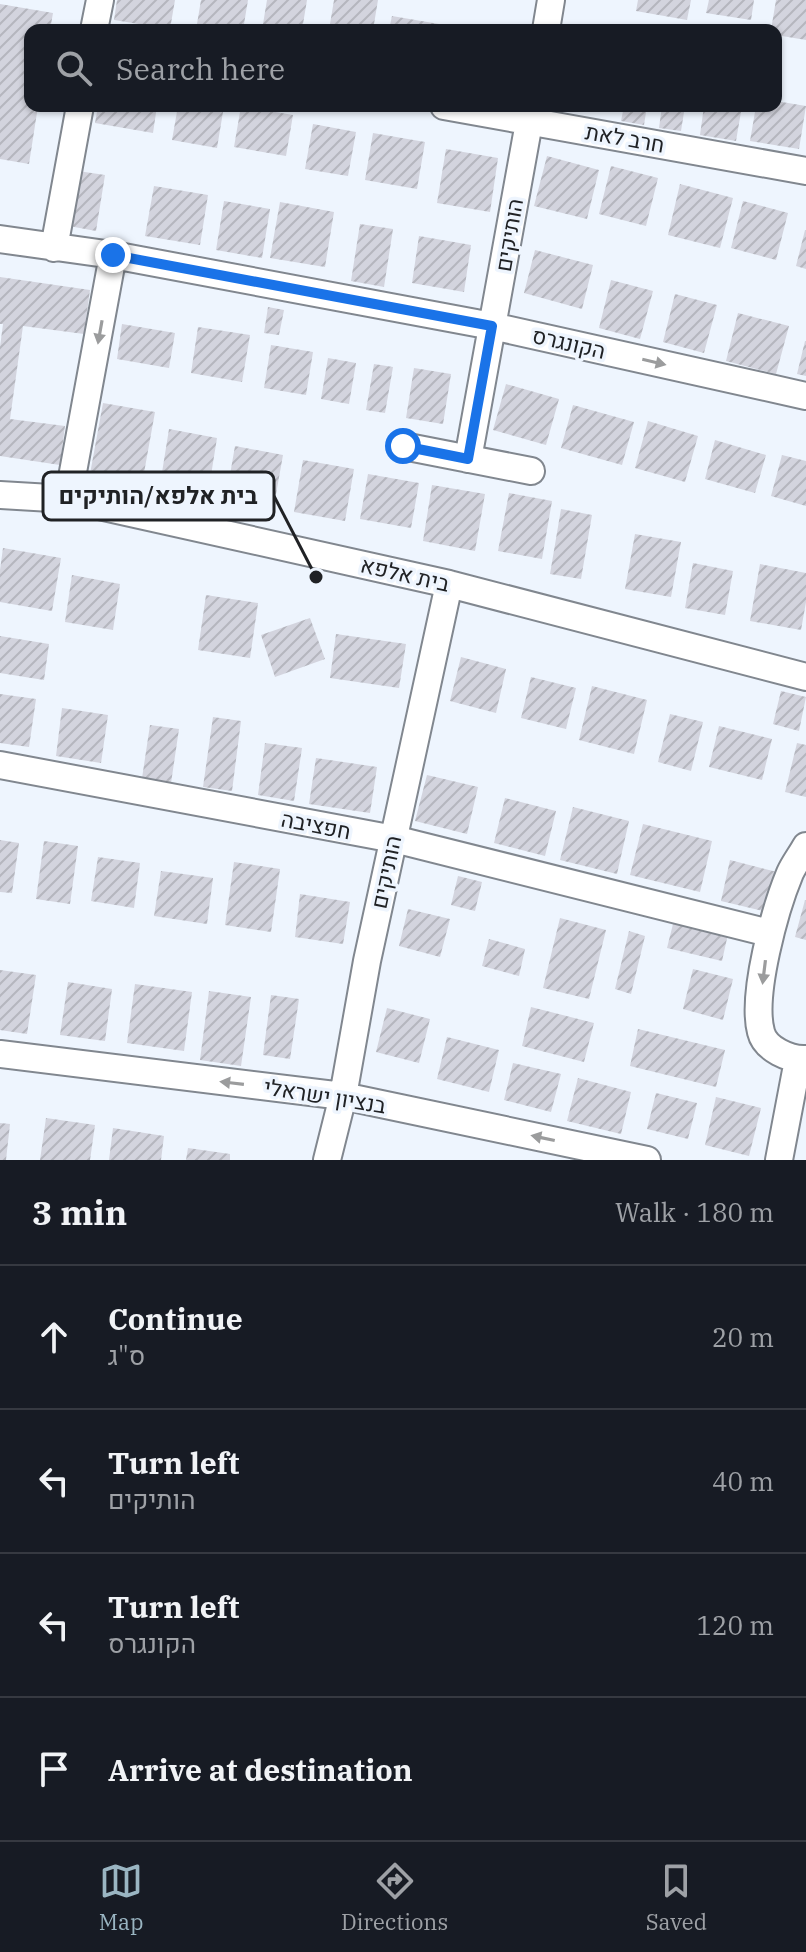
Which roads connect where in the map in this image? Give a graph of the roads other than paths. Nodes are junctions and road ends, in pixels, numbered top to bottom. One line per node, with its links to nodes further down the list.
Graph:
1 (100, 0): 3 (street)
2 (551, 0): 4 (street)
3 (95, 24)
4 (547, 24)
5 (79, 112): 9 (street)
6 (531, 113): 7 (street, חרב לאת); 11 (street, הותיקים)
7 (806, 171)
8 (0, 239): 9 (street, הקונגרס)
9 (54, 248): 10 (street, הקונגרס)
10 (113, 255): 11 (street, הקונגרס); 17 (street, one-way to 17)
11 (492, 326): 12 (street, הקונגרס, one-way to 12); 14 (street, הותיקים)
12 (806, 396)
13 (403, 446): 14 (street)
14 (468, 459): 15 (street)
15 (531, 471)
16 (0, 495): 17 (street, בית אלפא)
17 (68, 499): 18 (street, בית אלפא)
18 (449, 584): 19 (street, בית אלפא); 21 (street, הותיקים)
19 (806, 677)
20 (0, 765): 21 (street, חפציבה)
21 (394, 839): 23 (street, חפציבה); 26 (street, הותיקים)
22 (806, 846): 23 (street)
23 (769, 933): 25 (street, one-way to 25)
24 (0, 1054): 26 (street, בנציון ישראלי, one-way to 24)
25 (802, 1060): 29 (street)
26 (343, 1096): 27 (street, הותיקים); 28 (street, בנציון ישראלי, one-way to 26)
27 (327, 1160)
28 (647, 1160)
29 (779, 1160)

